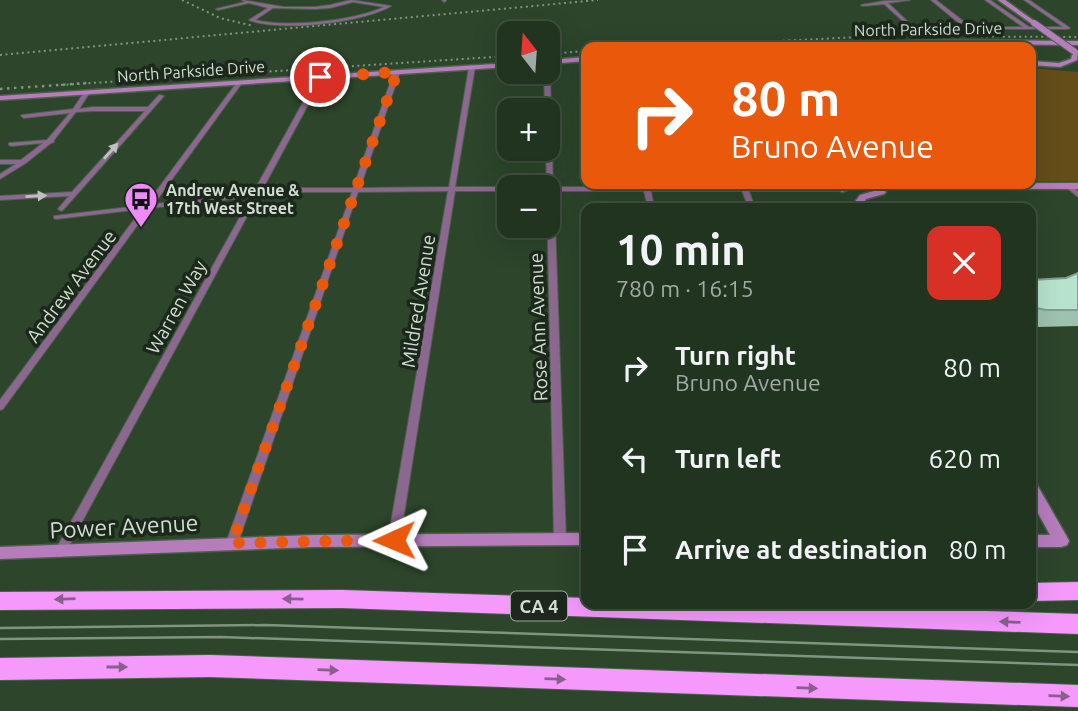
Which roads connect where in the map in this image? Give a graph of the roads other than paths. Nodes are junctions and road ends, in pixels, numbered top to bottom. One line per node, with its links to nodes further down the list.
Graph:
1 (908, 0): 9 (street)
2 (933, 0): 14 (street)
3 (987, 0): 15 (street)
4 (1000, 0): 15 (street)
5 (1010, 0): 15 (street)
6 (1026, 0): 15 (street)
7 (246, 1): 11 (street); 12 (street)
8 (354, 1): 11 (street); 11 (street)
9 (883, 1): 10 (street); 13 (street)
10 (863, 5)
11 (271, 8)
12 (218, 9)
13 (905, 22)
14 (961, 22)
15 (1035, 25): 16 (street); 18 (street, bridge)
16 (914, 29)
17 (1036, 47): 18 (street, North Parkside Drive)
18 (1077, 49): 21 (street)
19 (581, 60): 20 (street)
20 (560, 61)
21 (1036, 65)
22 (497, 66): 24 (street, North Parkside Drive)
23 (1036, 66): 25 (street)
24 (472, 67): 26 (street, North Parkside Drive); 43 (street, Mildred Avenue)
25 (1078, 71)
26 (397, 72): 27 (street, North Parkside Drive); 42 (street)
27 (320, 77): 28 (street, North Parkside Drive); 51 (street, Warren Way)
28 (240, 82): 30 (street, North Parkside Drive); 57 (street, Andrew Avenue)
29 (547, 84): 40 (street, Rose Ann Avenue)
30 (87, 92): 32 (street, North Parkside Drive); 34 (street)
31 (161, 96): 33 (street)
32 (0, 98)
33 (149, 109): 34 (street); 53 (street, one-way to 33)
34 (76, 110): 35 (street); 36 (street)
35 (24, 116)
36 (52, 141): 37 (street); 39 (street)
37 (11, 144)
38 (0, 162): 39 (street)
39 (24, 162): 41 (street)
40 (549, 175)
41 (0, 177)
42 (356, 189): 43 (street); 51 (street); 68 (street)
43 (453, 189): 44 (street); 65 (street, Mildred Avenue)
44 (497, 189)
45 (581, 189): 49 (street)
46 (842, 189): 55 (street)
47 (856, 189): 52 (street)
48 (1030, 189): 50 (street)
49 (560, 190)
50 (1075, 190): 52 (street)
51 (257, 192): 57 (street); 69 (street, Warren Way)
52 (881, 192): 56 (street)
53 (72, 194): 54 (street, one-way to 53); 58 (street)
54 (0, 198)
55 (854, 203)
56 (860, 203)
57 (150, 207): 59 (street); 61 (street, Andrew Avenue)
58 (61, 209)
59 (56, 217)
60 (551, 238): 63 (street, Rose Ann Avenue)
61 (0, 407)
62 (1036, 502): 67 (street)
63 (560, 539): 64 (street, Power Avenue); 65 (street, Power Avenue)
64 (581, 539)
65 (394, 540): 68 (street, Power Avenue)
66 (1036, 541): 67 (street)
67 (1061, 541)
68 (232, 543): 69 (street, Power Avenue)
69 (60, 552): 70 (street, Power Avenue)
70 (0, 553)
71 (1078, 591): 72 (highway)
72 (1036, 592)
73 (581, 597): 74 (highway)
74 (342, 599): 75 (highway, CA 4, one-way to 75); 76 (highway, CA 4, one-way to 74)
75 (0, 601)
76 (581, 607)
77 (636, 609): 78 (highway, CA 4, one-way to 77)
78 (1078, 624)
79 (0, 668): 80 (highway, one-way to 80)
80 (1078, 696)

